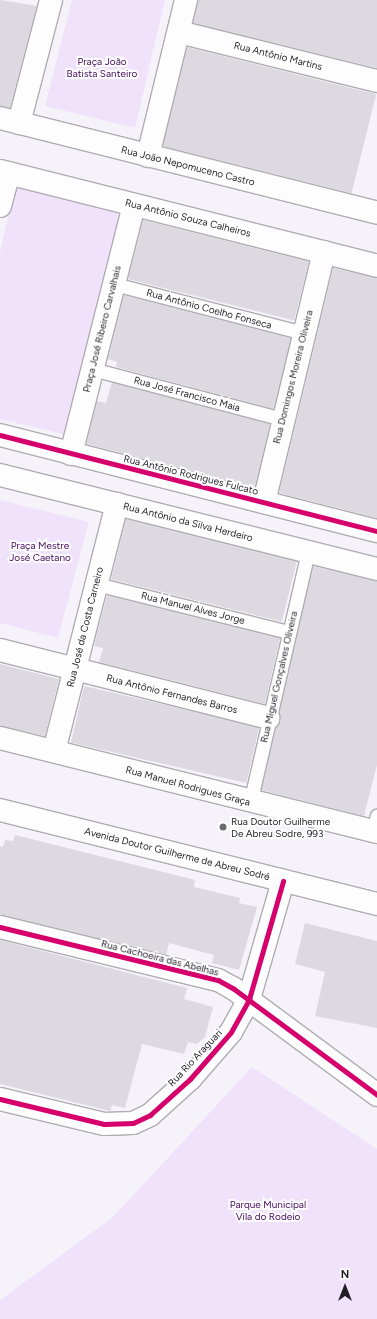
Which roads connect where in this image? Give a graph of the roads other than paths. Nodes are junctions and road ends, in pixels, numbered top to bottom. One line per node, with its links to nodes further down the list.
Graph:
1 (49, 0): 5 (street)
2 (186, 0): 3 (street)
3 (179, 32): 4 (street, Rua Antônio Martins); 6 (street)
4 (377, 81)
5 (10, 120): 6 (street, Rua João Nepomuceno Castro)
6 (148, 156): 10 (street, Rua João Nepomuceno Castro)
7 (5, 172): 8 (street, Rua Antônio Souza Calheiros); 9 (street)
8 (134, 205): 11 (street, Rua Antônio Souza Calheiros); 13 (street, Praça José Ribeiro Carvalhais)
9 (0, 206)
10 (377, 213)
11 (324, 252): 12 (street, Rua Antônio Souza Calheiros); 14 (street, Rua Domingos Moreira Oliveira)
12 (377, 266)
13 (114, 284): 14 (lane, Rua Antônio Coelho Fonseca); 15 (street, Praça José Ribeiro Carvalhais)
14 (304, 333): 16 (street, Rua Domingos Moreira Oliveira)
15 (92, 369): 16 (lane, Rua José Francisco Maia); 18 (street, Praça José Ribeiro Carvalhais)
16 (282, 420): 20 (street, Rua Domingos Moreira Oliveira)
17 (0, 435): 18 (street, Rua Antônio Rodrigues Fulcato)
18 (72, 454): 20 (street, Rua Antônio Rodrigues Fulcato)
19 (0, 475): 21 (street, Rua Antônio da Silva Herdeiro)
20 (264, 502): 22 (street, Rua Antônio Rodrigues Fulcato)
21 (117, 504): 23 (street, Rua Antônio da Silva Herdeiro); 25 (street, Rua José da Costa Carneiro)
22 (377, 531)
23 (308, 552): 24 (street, Rua Antônio da Silva Herdeiro); 26 (lane, Rua Miguel Gonçalves Oliveira)
24 (377, 569)
25 (96, 584): 26 (lane, Rua Manuel Alves Jorge); 28 (street, Rua José da Costa Carneiro)
26 (289, 632): 29 (lane, Rua Miguel Gonçalves Oliveira)
27 (0, 650): 28 (street)
28 (75, 669): 29 (street, Rua Antônio Fernandes Barros); 31 (street, Rua José da Costa Carneiro)
29 (269, 718): 32 (lane, Rua Miguel Gonçalves Oliveira)
30 (0, 738): 31 (street, Rua Manuel Rodrigues Graça)
31 (54, 751): 32 (street, Rua Manuel Rodrigues Graça)
32 (250, 802): 34 (street, Rua Manuel Rodrigues Graça)
33 (0, 810): 35 (street, Avenida Doutor Guilherme de Abreu Sodré)
34 (376, 826)
35 (283, 880): 36 (street, Avenida Doutor Guilherme de Abreu Sodré); 38 (street, Rua Rio Araguari)
36 (377, 904)
37 (0, 927): 38 (street, Rua Cachoeira das Abelhas)
38 (249, 999): 39 (street, Rua Cachoeira das Abelhas); 40 (street, Rua Rio Araguari)
39 (377, 1095)
40 (0, 1099)

